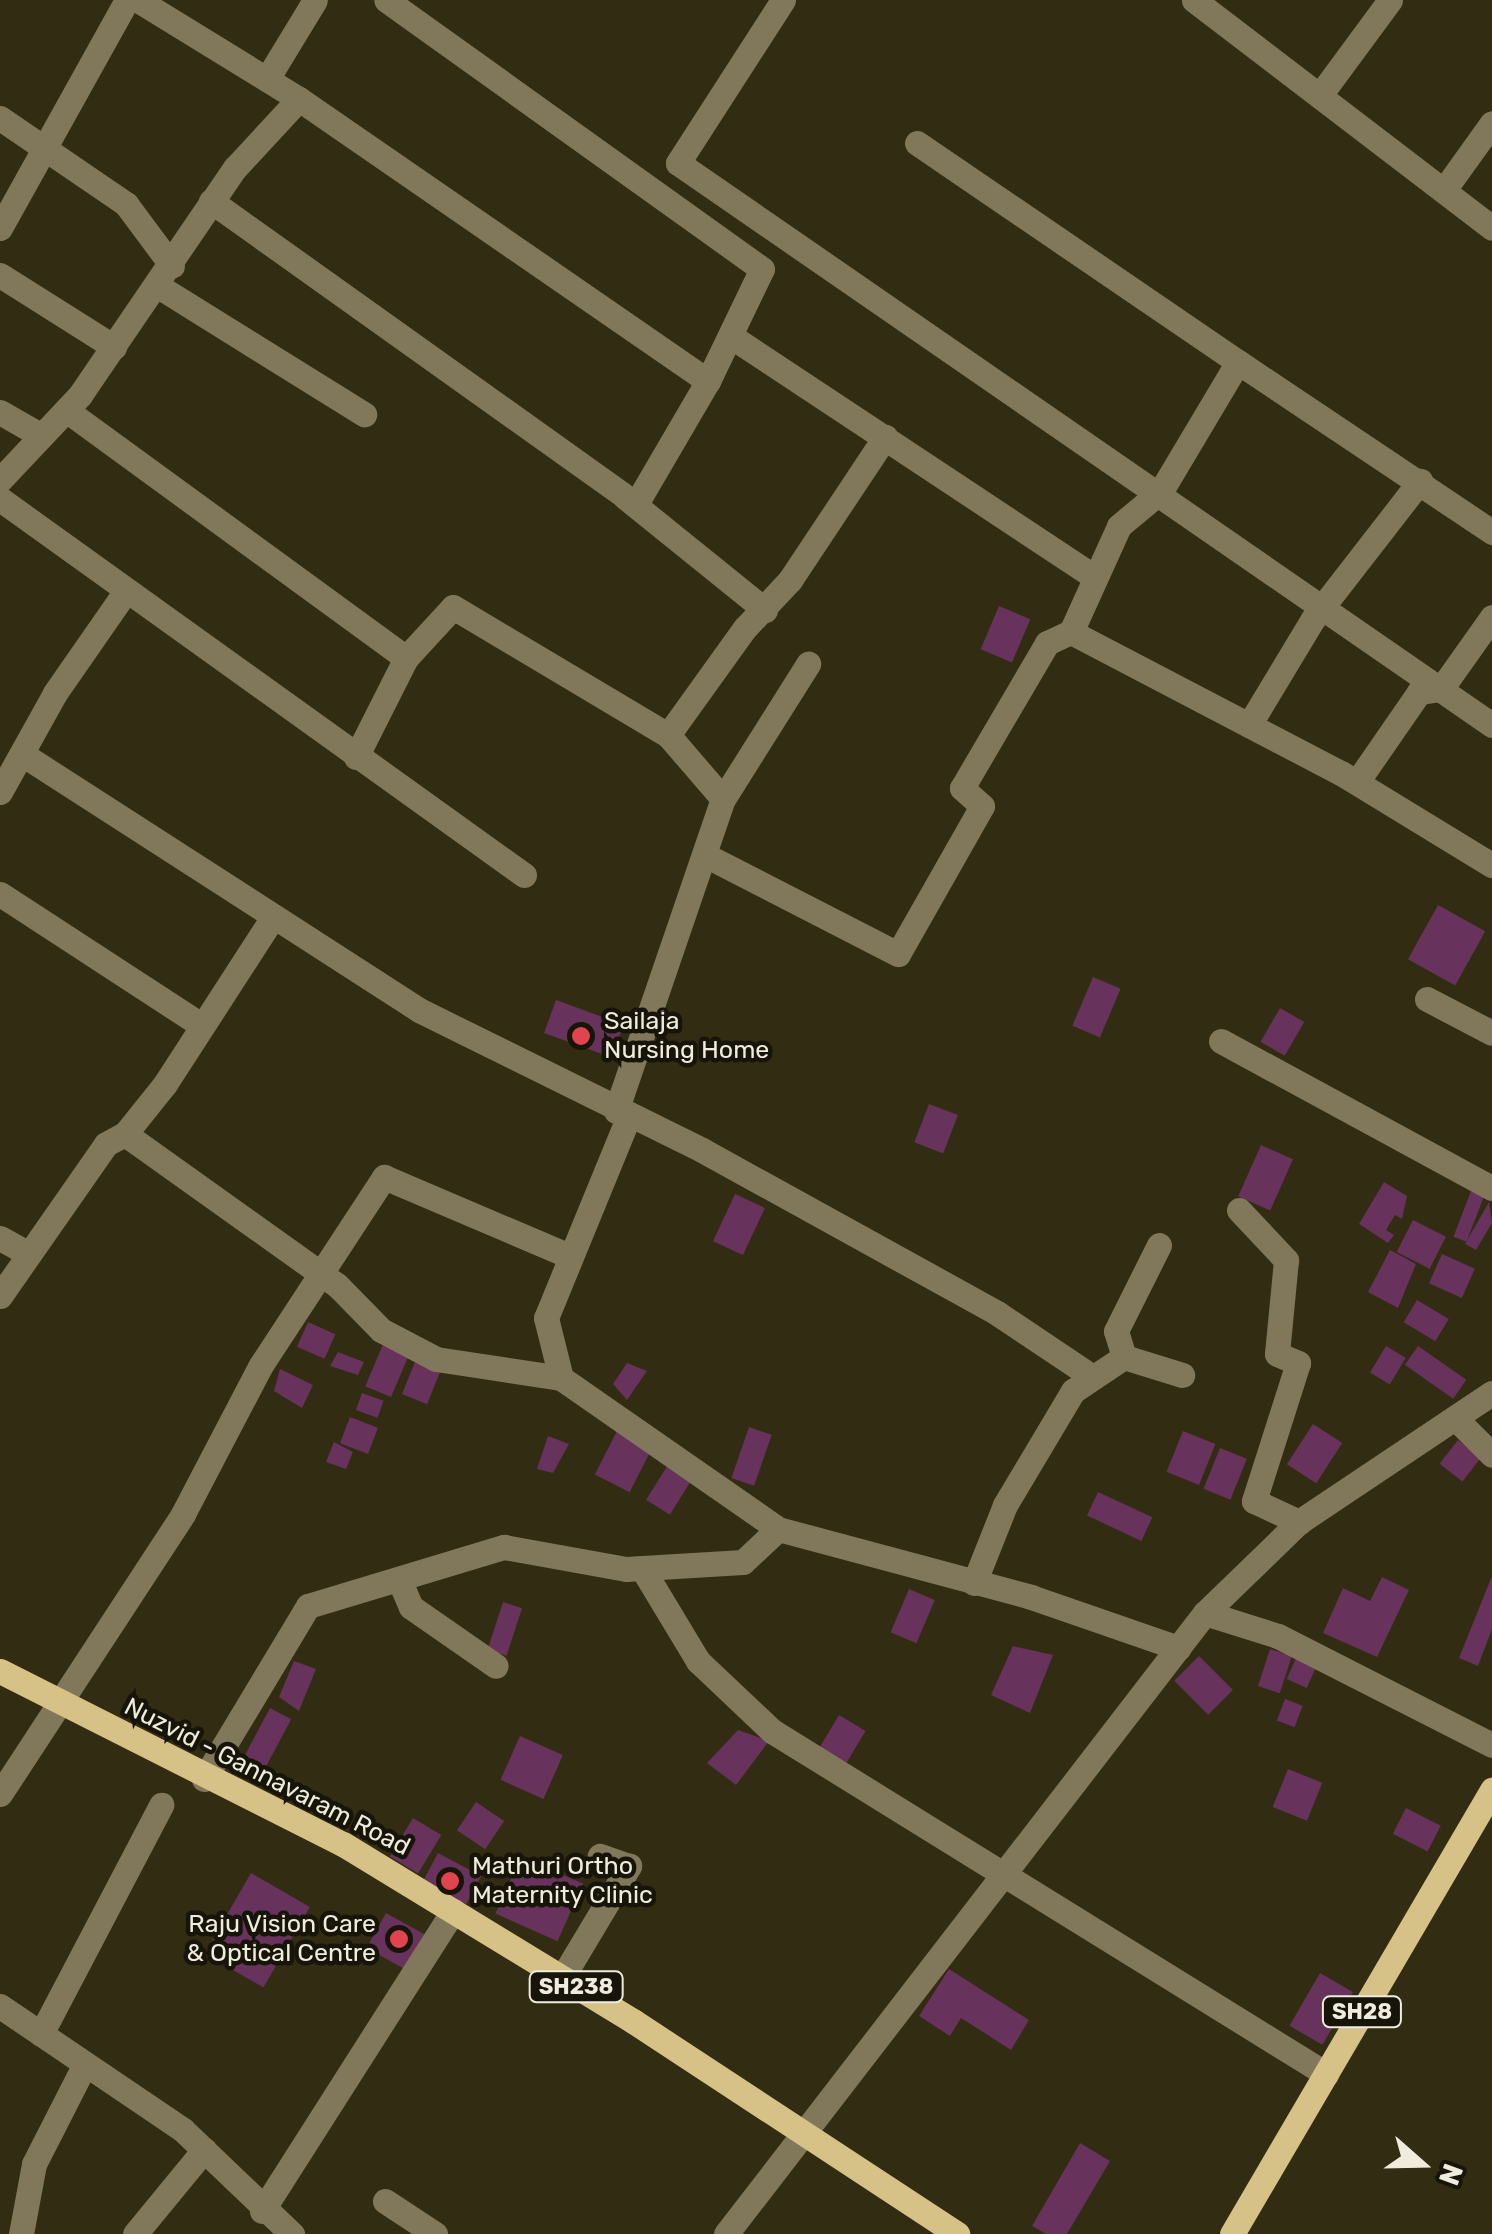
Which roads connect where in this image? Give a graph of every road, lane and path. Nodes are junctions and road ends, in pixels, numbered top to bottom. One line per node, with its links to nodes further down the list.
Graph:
1 (127, 0): 14 (street)
2 (138, 0): 8 (street)
3 (315, 0): 8 (street)
4 (386, 0): 21 (street)
5 (783, 0): 33 (street)
6 (1194, 0): 9 (street)
7 (1390, 0): 9 (street)
8 (267, 79): 10 (street)
9 (1320, 95): 15 (street)
10 (298, 98): 16 (street); 24 (street)
11 (0, 118): 14 (street)
12 (1492, 123): 15 (street)
13 (918, 142): 23 (street)
14 (49, 146): 17 (street); 20 (street)
15 (1444, 190): 18 (street)
16 (211, 201): 20 (street); 30 (street)
17 (0, 228)
18 (1492, 228)
19 (0, 276): 22 (street)
20 (166, 276): 22 (street); 27 (street)
21 (732, 337): 24 (street); 29 (street)
22 (114, 347): 25 (street)
23 (1238, 362): 32 (street); 33 (street)
24 (708, 382): 30 (street)
25 (66, 410): 28 (street); 42 (street)
26 (0, 412): 28 (street)
27 (364, 414)
28 (40, 435): 31 (street)
29 (884, 437): 36 (street); 39 (street)
30 (592, 472): 39 (street)
31 (0, 480)
32 (1420, 481): 35 (street); 38 (street)
33 (1161, 492): 36 (street); 38 (street)
34 (0, 499): 37 (street)
35 (1492, 532)
36 (1096, 577): 41 (street)
37 (126, 591): 48 (street); 49 (street)
38 (1324, 606): 44 (street); 46 (street)
39 (765, 610): 47 (street)
40 (1492, 618): 44 (street)
41 (1071, 632): 46 (street); 53 (street)
42 (406, 658): 47 (street); 49 (street)
43 (808, 664): 52 (street)
44 (1441, 688): 45 (street); 50 (street)
45 (1492, 724)
46 (1249, 725): 50 (street)
47 (668, 735): 52 (street)
48 (22, 754): 51 (street); 57 (street)
49 (356, 757): 55 (street)
50 (1357, 782): 54 (street)
51 (0, 792)
52 (723, 800): 53 (street)
53 (705, 855): 62 (street)
54 (1492, 865)
55 (524, 875)
56 (0, 894): 59 (street)
57 (271, 920): 59 (street); 62 (street)
58 (1427, 999): 60 (street)
59 (201, 1025): 63 (street)
60 (1492, 1033)
61 (1220, 1041): 64 (street)
62 (622, 1114): 69 (street); 74 (street)
63 (126, 1134): 68 (street); 70 (street)
64 (1492, 1188)
65 (1239, 1210): 79 (street)
66 (0, 1238): 68 (street)
67 (1159, 1245): 72 (street)
68 (29, 1254): 71 (street)
69 (569, 1256): 70 (street); 75 (street)
70 (322, 1274): 75 (street); 88 (street)
71 (0, 1296)
72 (1124, 1356): 73 (street); 74 (street)
73 (1182, 1375)
74 (1091, 1376): 83 (street)
75 (562, 1378): 80 (street)
76 (1492, 1393): 77 (street)
77 (1455, 1418): 78 (street); 79 (street)
78 (1492, 1455)
79 (1298, 1522): 84 (street)
80 (778, 1529): 81 (street); 83 (street)
81 (642, 1568): 82 (street); 95 (street)
82 (399, 1579): 86 (street); 90 (street)
83 (974, 1583): 85 (street)
84 (1206, 1613): 85 (street); 89 (street)
85 (1178, 1648): 95 (street)
86 (496, 1666)
87 (0, 1672): 88 (main road, Nuzvid - Gannavaram Road / SH238)
88 (59, 1703): 90 (main road, Nuzvid - Gannavaram Road / SH238); 92 (street)
89 (1492, 1746)
90 (204, 1779): 96 (main road, Nuzvid - Gannavaram Road / SH238)
91 (1492, 1790): 101 (main road, SH28)
92 (0, 1794)
93 (161, 1804): 99 (street)
94 (600, 1856): 97 (street)
95 (1009, 1874): 101 (street); 102 (street)
96 (452, 1911): 97 (main road, Nuzvid - Gannavaram Road / SH238); 105 (street)
97 (562, 1978): 102 (main road, Nuzvid - Gannavaram Road / SH238)
98 (0, 2006): 99 (street)
99 (41, 2034): 100 (street)
100 (85, 2064): 103 (street); 106 (street)
101 (1326, 2074): 112 (main road, SH28)
102 (802, 2133): 110 (street); 111 (main road, Nuzvid - Gannavaram Road / SH238)
103 (204, 2150): 105 (street); 107 (street)
104 (386, 2201): 109 (street)
105 (262, 2211): 108 (street)
106 (21, 2234)
107 (135, 2234)
108 (292, 2234)
109 (435, 2234)
110 (726, 2234)
111 (957, 2234)
112 (1232, 2234)

